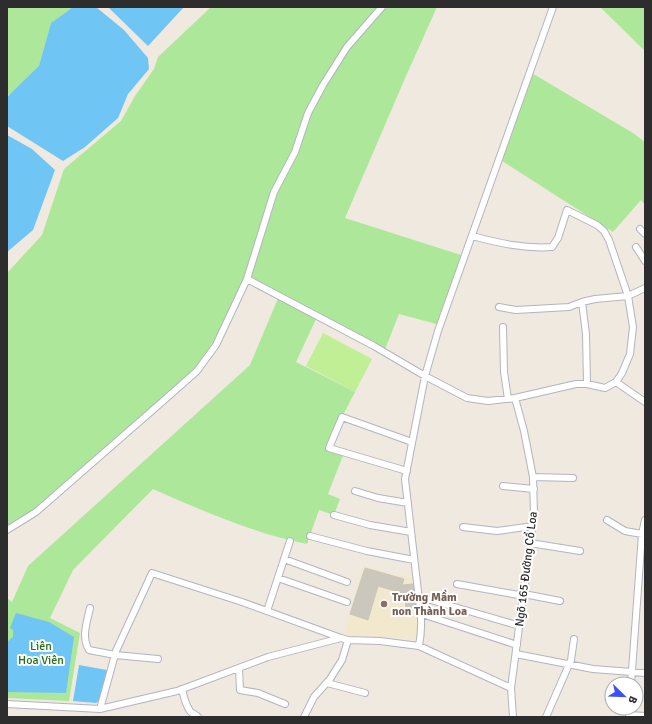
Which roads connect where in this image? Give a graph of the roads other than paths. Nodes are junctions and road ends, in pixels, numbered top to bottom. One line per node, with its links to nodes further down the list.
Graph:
1 (382, 7): 8 (street)
2 (553, 7): 5 (street)
3 (640, 229): 4 (street)
4 (645, 234)
5 (472, 236): 10 (street); 14 (street)
6 (636, 247): 7 (street)
7 (645, 261)
8 (247, 279): 14 (street); 32 (street)
9 (645, 288): 10 (street)
10 (628, 296): 11 (street); 15 (street)
11 (582, 302): 12 (street); 16 (street)
12 (499, 308)
13 (503, 327): 17 (street, Ngõ 165 Đường Cổ Loa)
14 (425, 376): 17 (street); 19 (street)
15 (616, 382): 16 (street); 18 (street)
16 (587, 384): 17 (street)
17 (511, 398): 21 (street, Ngõ 165 Đường Cổ Loa)
18 (645, 402)
19 (412, 442): 20 (street); 20 (street)
20 (407, 472): 26 (street)
21 (533, 477): 22 (street); 24 (street, Ngõ 165 Đường Cổ Loa)
22 (573, 478)
23 (503, 486): 24 (street)
24 (534, 489): 30 (street, Ngõ 165 Đường Cổ Loa)
25 (355, 491): 26 (street)
26 (408, 503): 33 (street)
27 (334, 515): 33 (street)
28 (607, 520): 34 (street)
29 (645, 520): 34 (street)
30 (533, 526): 31 (street); 37 (street, Ngõ 165 Đường Cổ Loa)
31 (463, 527)
32 (7, 530)
33 (411, 532): 40 (street)
34 (642, 534): 62 (street)
35 (310, 536): 40 (street)
36 (290, 541): 39 (street)
37 (530, 543): 38 (street); 44 (street, Ngõ 165 Đường Cổ Loa)
38 (580, 551)
39 (284, 559): 41 (street); 42 (street)
40 (414, 560): 45 (street)
41 (278, 578): 47 (street); 49 (street)
42 (347, 582)
43 (457, 584): 44 (street)
44 (524, 595): 46 (street); 51 (street, Ngõ 165 Đường Cổ Loa)
45 (418, 600): 50 (street); 51 (street)
46 (560, 601)
47 (348, 602)
48 (90, 608): 57 (street)
49 (267, 611): 52 (street); 57 (street)
50 (422, 614): 55 (street); 56 (street)
51 (520, 626): 55 (street, Ngõ 165 Đường Cổ Loa)
52 (341, 638): 54 (street); 61 (street)
53 (574, 639): 60 (street)
54 (348, 640): 56 (street); 65 (street)
55 (517, 645): 58 (street, Ngõ 165 Đường Cổ Loa)
56 (419, 646): 66 (street)
57 (115, 654): 59 (street); 71 (street)
58 (516, 654): 60 (street); 66 (street, Ngõ 165 Đường Cổ Loa)
59 (158, 659)
60 (570, 664): 62 (street); 75 (street)
61 (239, 668): 67 (street); 70 (street)
62 (632, 672): 63 (street); 64 (street)
63 (645, 673)
64 (632, 676)
65 (327, 683): 68 (street); 72 (street)
66 (511, 688): 74 (street, Ngõ 165 Đường Cổ Loa)
67 (182, 689): 71 (street); 73 (street)
68 (365, 693)
69 (7, 704): 71 (street)
70 (285, 704)
71 (100, 709)
72 (306, 716)
73 (198, 717)
74 (513, 717)
75 (546, 717)

